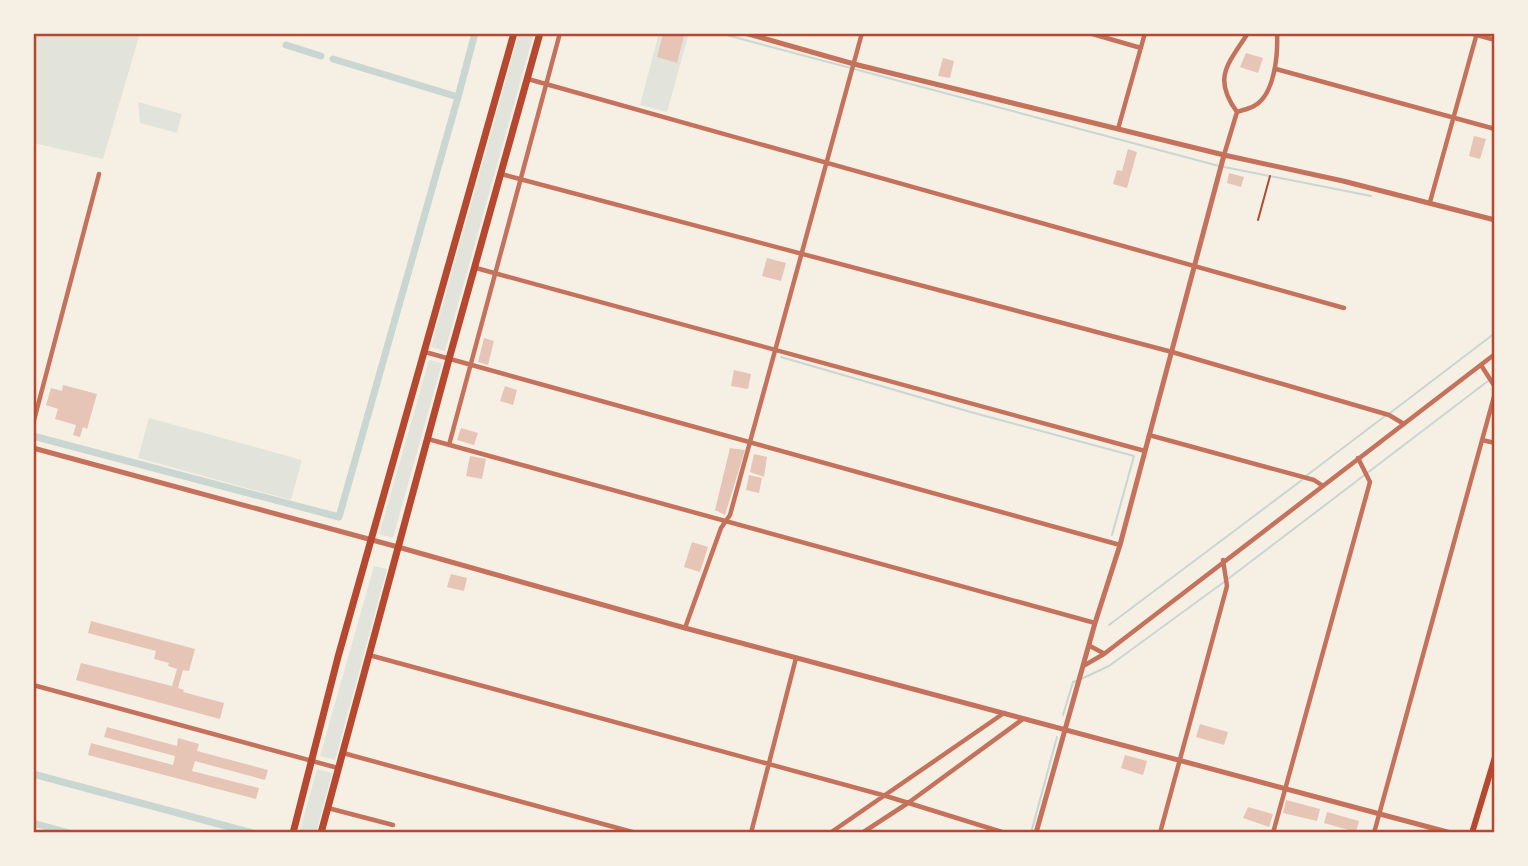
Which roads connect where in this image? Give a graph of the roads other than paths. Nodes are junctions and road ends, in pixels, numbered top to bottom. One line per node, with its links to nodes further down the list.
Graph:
1 (514, 33): 35 (main road)
2 (540, 33): 16 (main road)
3 (560, 33): 17 (street)
4 (745, 33): 14 (street)
5 (862, 33): 14 (street)
6 (1089, 33): 13 (street)
7 (1145, 33): 13 (street)
8 (1248, 33): 18 (street)
9 (1277, 33): 15 (street)
10 (1470, 33): 11 (street)
11 (1477, 34): 12 (street); 19 (street)
12 (1495, 40)
13 (1141, 48): 20 (street)
14 (853, 65): 20 (street); 23 (street)
15 (1276, 69): 18 (street); 19 (street)
16 (527, 79): 17 (street); 25 (main road)
17 (547, 84): 23 (street); 26 (street)
18 (1237, 112): 22 (street)
19 (1454, 118): 21 (street); 27 (street)
20 (1118, 129): 22 (street)
21 (1495, 129)
22 (1224, 155): 27 (street); 30 (street)
23 (827, 162): 29 (street); 30 (street)
24 (99, 174): 43 (street)
25 (500, 174): 26 (street); 31 (main road)
26 (522, 180): 29 (street); 32 (street)
27 (1430, 202): 28 (street)
28 (1495, 220)
29 (802, 254): 34 (street); 36 (street)
30 (1196, 265): 33 (street); 36 (street)
31 (476, 268): 32 (street); 38 (main road)
32 (497, 273): 34 (street); 40 (street)
33 (1344, 308)
34 (776, 350): 48 (street); 52 (street)
35 (425, 352): 38 (street); 56 (main road)
36 (1172, 352): 44 (street); 45 (street)
37 (1495, 354): 39 (street)
38 (449, 359): 40 (street); 46 (main road)
39 (1481, 365): 41 (street); 44 (street)
40 (471, 366): 48 (street); 50 (street)
41 (1494, 386)
42 (1495, 393): 47 (street)
43 (33, 424)
44 (1404, 424): 53 (street)
45 (1149, 435): 52 (street); 54 (street)
46 (427, 439): 50 (street); 58 (main road)
47 (1482, 440): 49 (street); 81 (street)
48 (750, 443): 55 (street); 57 (street)
49 (1495, 443)
50 (449, 445): 55 (street)
51 (33, 448): 56 (street)
52 (1145, 451): 57 (street)
53 (1358, 458): 54 (street); 77 (street)
54 (1323, 486): 59 (street)
55 (726, 521): 60 (street); 61 (street)
56 (373, 540): 58 (street); 74 (main road)
57 (1120, 545): 60 (street)
58 (398, 547): 61 (street); 64 (main road)
59 (1223, 561): 63 (street); 73 (street)
60 (1095, 623): 62 (street)
61 (685, 628): 65 (street)
62 (1090, 646): 63 (street); 66 (street)
63 (1104, 654): 66 (street)
64 (369, 656): 71 (main road); 75 (street)
65 (796, 658): 68 (street); 75 (street)
66 (1085, 665): 70 (street)
67 (33, 685): 74 (street)
68 (1004, 713): 69 (street); 78 (street)
69 (1024, 719): 70 (street); 79 (street)
70 (1067, 729): 73 (street); 90 (street)
71 (343, 752): 76 (main road); 85 (street)
72 (1495, 757): 95 (main road)
73 (1180, 760): 77 (street); 91 (street)
74 (313, 761): 76 (street); 83 (main road)
75 (768, 765): 78 (street); 86 (street)
76 (339, 768): 80 (main road)
77 (1285, 789): 81 (street); 92 (street)
78 (886, 796): 79 (street); 87 (street)
79 (908, 803): 88 (street); 89 (street)
80 (328, 808): 82 (street); 84 (main road)
81 (1379, 814): 93 (street); 94 (street)
82 (393, 825)
83 (293, 833)
84 (321, 833)
85 (636, 833)
86 (751, 833)
87 (830, 833)
88 (862, 833)
89 (1005, 833)
90 (1037, 833)
91 (1160, 833)
92 (1273, 833)
93 (1374, 833)
94 (1451, 833)
95 (1472, 833)

